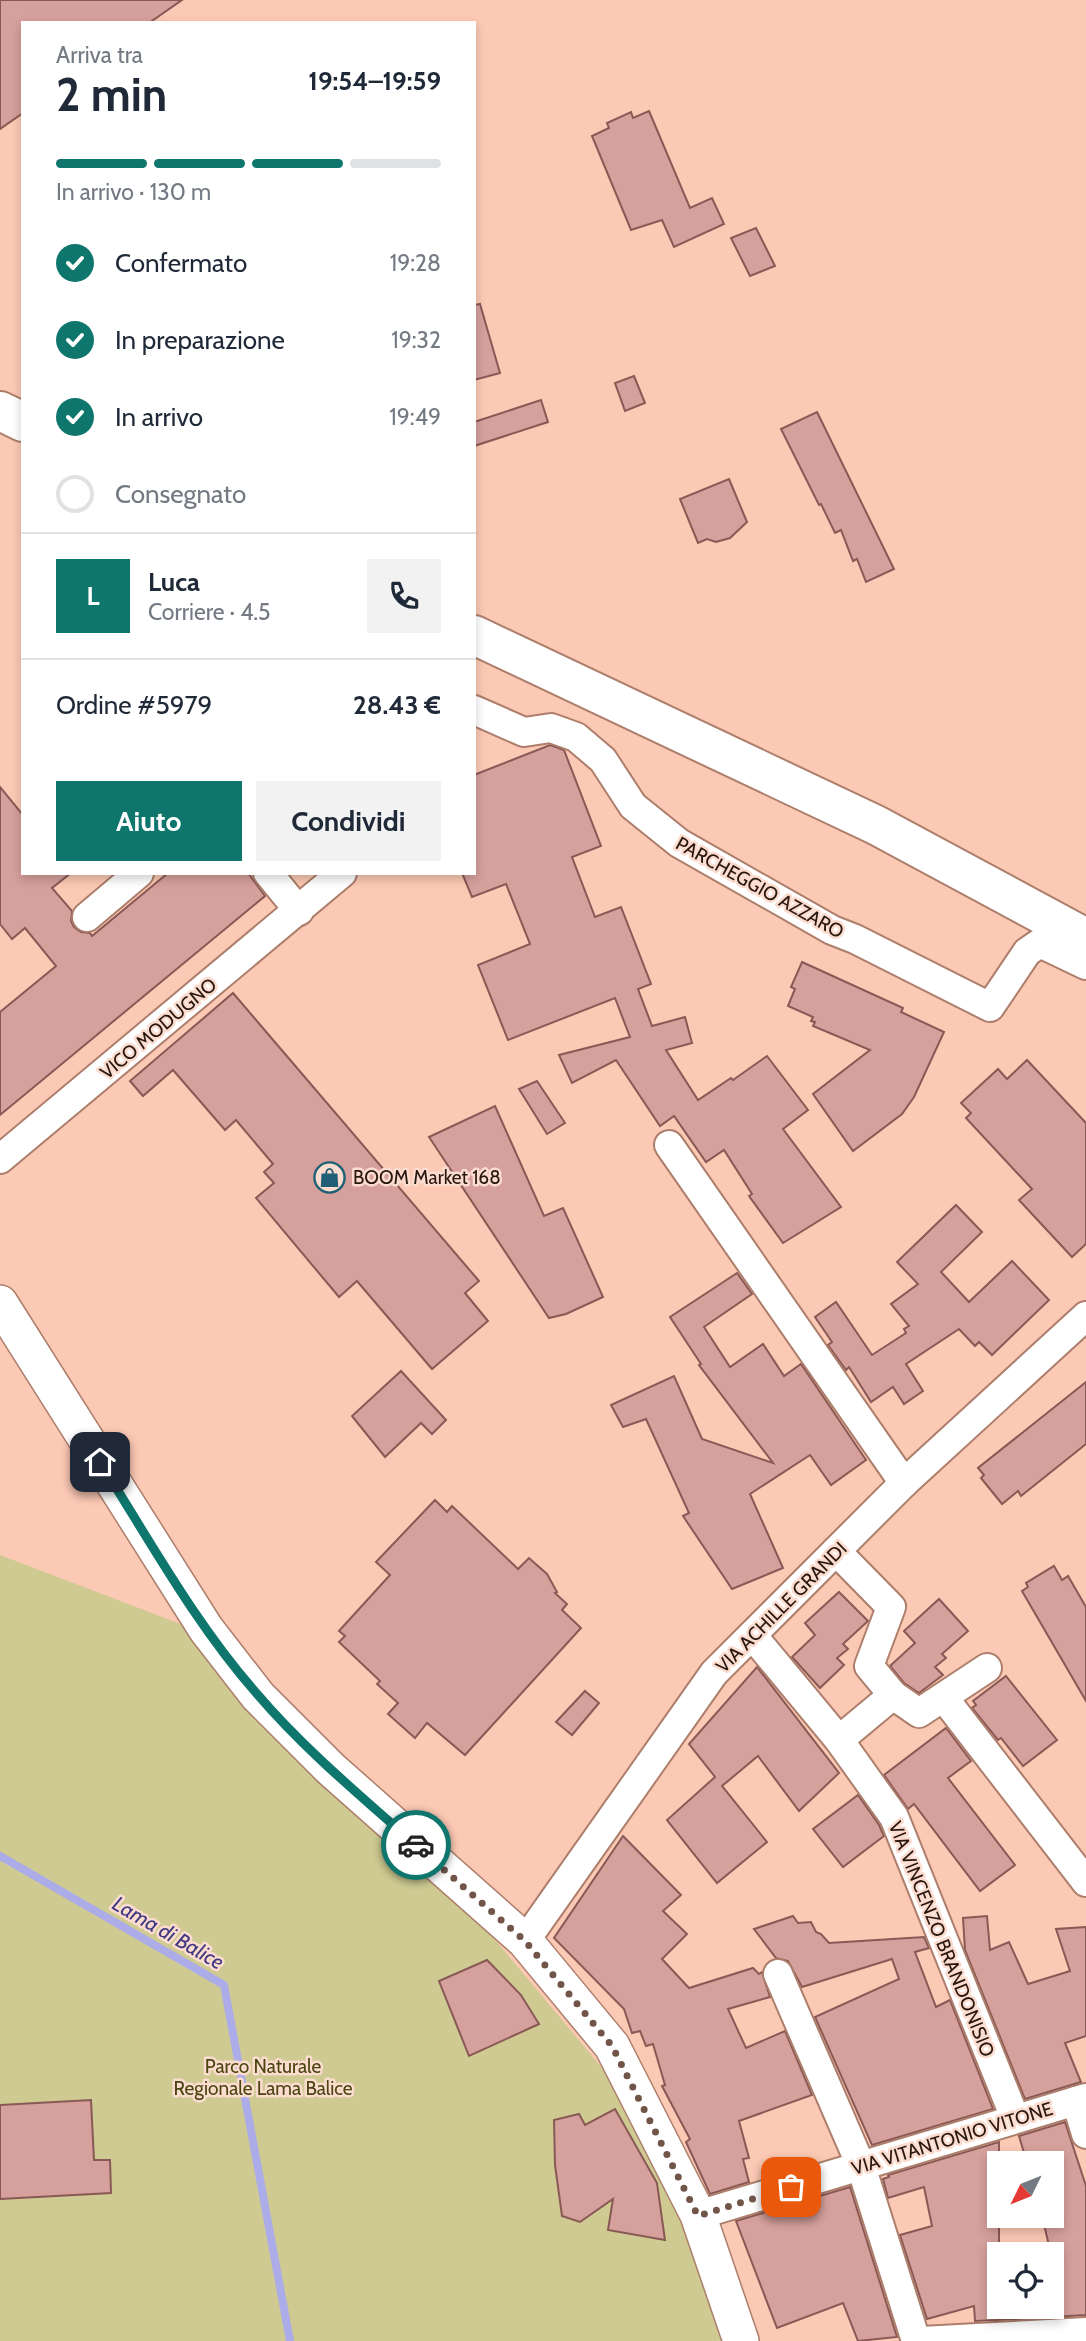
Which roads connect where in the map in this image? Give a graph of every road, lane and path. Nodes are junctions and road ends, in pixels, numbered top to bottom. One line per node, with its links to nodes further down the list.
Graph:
1 (0, 411): 2 (main road)
2 (21, 421)
3 (476, 636): 5 (main road)
4 (476, 711): 13 (street, PARCHEGGIO AZZARO)
5 (876, 825): 10 (main road); 12 (main road)
6 (137, 875): 11 (street)
7 (271, 875): 9 (street)
8 (340, 875): 9 (street)
9 (308, 903): 15 (street, VICO MODUGNO)
10 (1086, 914)
11 (87, 917)
12 (1086, 938)
13 (1086, 965)
14 (669, 1145): 18 (street)
15 (0, 1159)
16 (0, 1303): 26 (street)
17 (1086, 1316): 18 (street, VIA ACHILLE GRANDI)
18 (904, 1483): 19 (street, VIA ACHILLE GRANDI)
19 (836, 1551): 20 (street, VIA ACHILLE GRANDI); 22 (street)
20 (752, 1635): 24 (street, VIA VINCENZO BRANDONISIO); 26 (street, VIA ACHILLE GRANDI)
21 (987, 1668): 23 (street)
22 (893, 1695): 23 (street); 24 (street)
23 (944, 1698): 25 (street)
24 (839, 1740): 29 (street, VIA VINCENZO BRANDONISIO)
25 (1086, 1882)
26 (525, 1941): 32 (street)
27 (778, 1974): 31 (street)
28 (1081, 2100): 29 (street, VIA VITANTONIO VITONE); 30 (street)
29 (1015, 2118): 31 (street, VIA VITANTONIO VITONE)
30 (1086, 2134)
31 (861, 2166): 32 (street, VIA VITANTONIO VITONE); 35 (street)
32 (698, 2216): 34 (street)
33 (1086, 2332): 35 (street)
34 (741, 2341)
35 (919, 2341)

